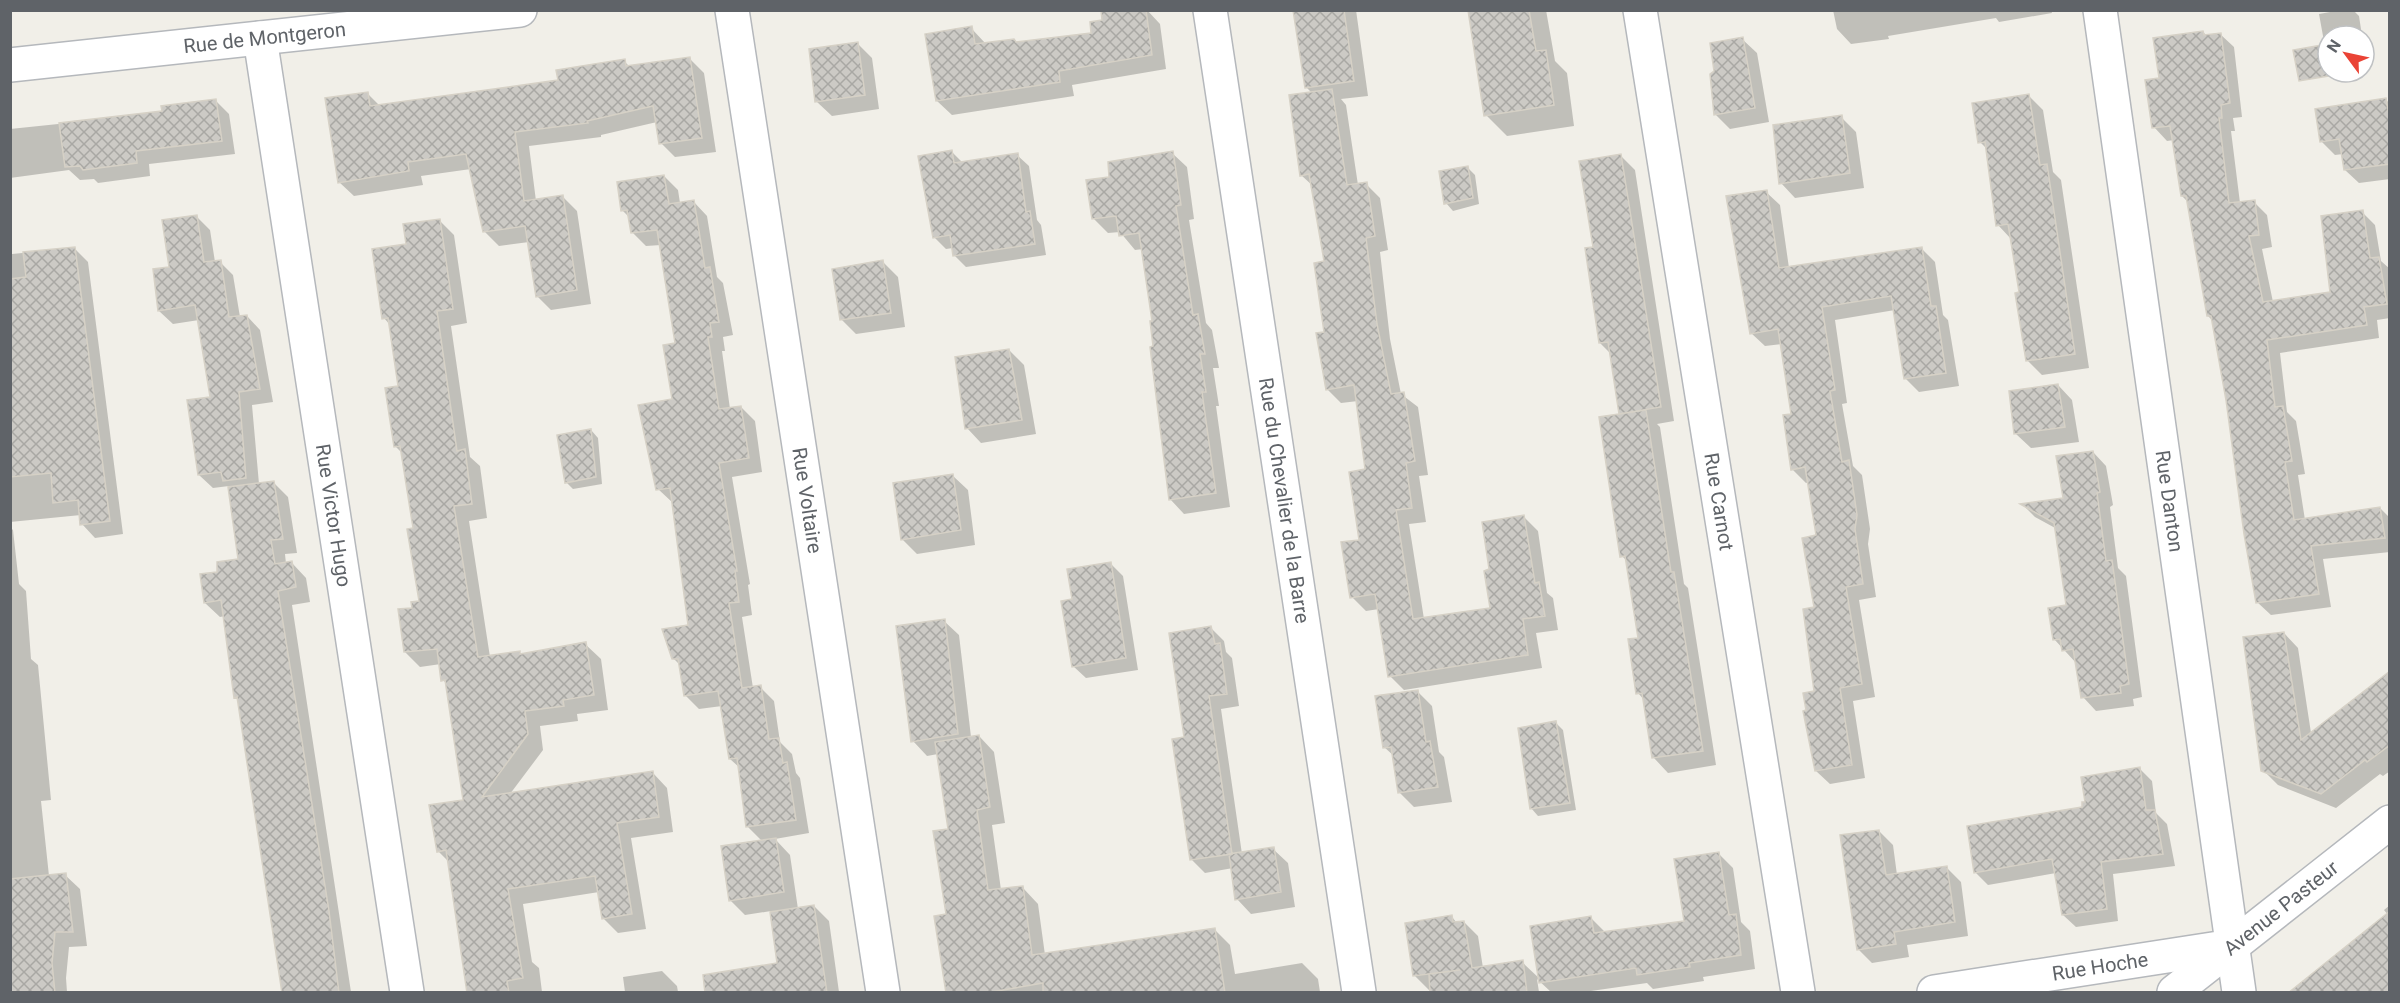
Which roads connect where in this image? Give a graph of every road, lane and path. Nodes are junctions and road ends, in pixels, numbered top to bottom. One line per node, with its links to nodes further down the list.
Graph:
1 (520, 10): 6 (street, Rue de Montgeron)
2 (732, 10): 11 (street, Rue Voltaire)
3 (1210, 10): 12 (street, Rue du Chevalier de la Barre)
4 (1640, 10): 13 (street, Rue Carnot)
5 (2100, 10): 9 (street, Rue Danton)
6 (260, 38): 7 (street, Rue de Montgeron); 10 (street, Rue Victor Hugo)
7 (10, 65)
8 (2390, 822): 9 (street, Avenue Pasteur)
9 (2232, 946): 14 (street, Rue Hoche); 15 (street, Avenue Pasteur); 16 (street, Rue Danton)
10 (407, 993)
11 (883, 993)
12 (1359, 993)
13 (1798, 993)
14 (1934, 993)
15 (2174, 993)
16 (2239, 993)

